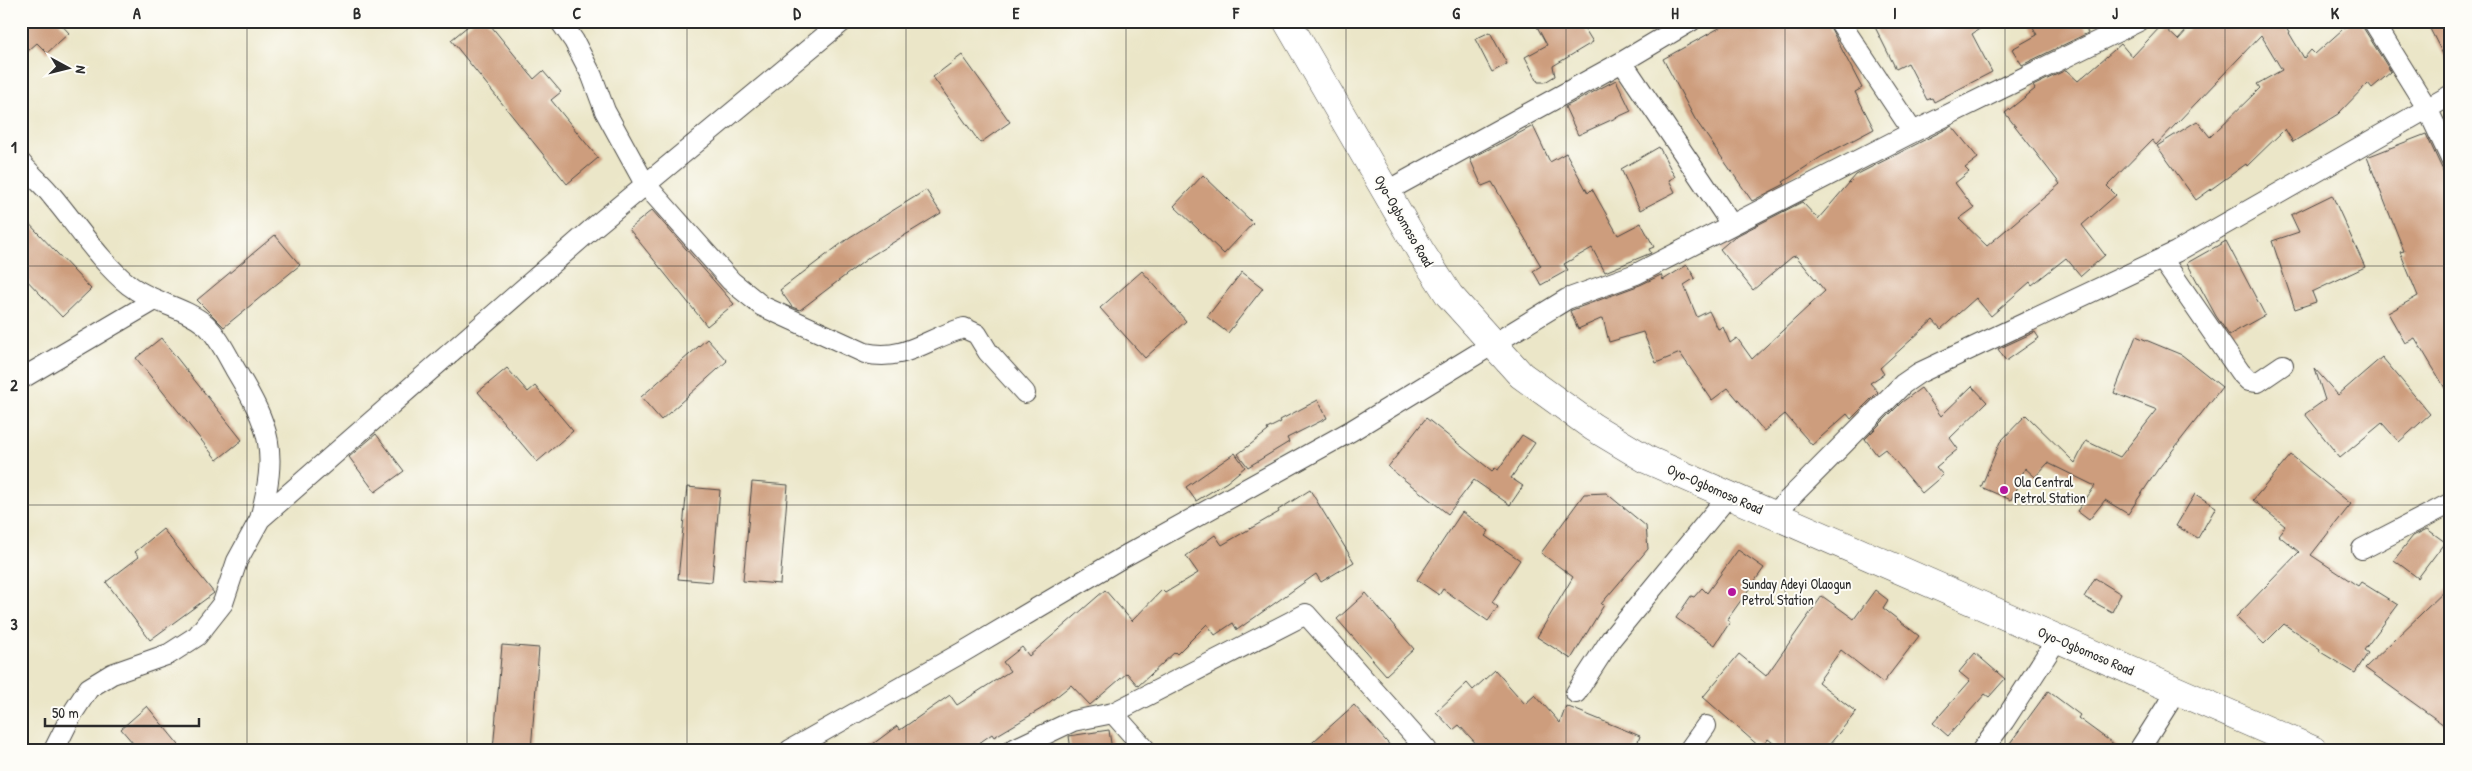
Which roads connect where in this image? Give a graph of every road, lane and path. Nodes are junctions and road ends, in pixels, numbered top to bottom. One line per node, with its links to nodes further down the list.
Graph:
1 (560, 21): 15 (street)
2 (843, 21): 15 (street)
3 (1287, 21): 16 (highway, Oyo-Ogbomoso Road)
4 (1691, 21): 9 (street)
5 (1839, 21): 12 (street)
6 (2139, 21): 8 (street)
7 (2373, 21): 11 (street)
8 (2103, 28): 12 (street)
9 (1622, 62): 16 (street); 17 (street)
10 (2451, 95): 11 (street)
11 (2427, 108): 13 (street); 18 (street)
12 (1913, 132): 17 (street)
13 (2451, 159)
14 (21, 163): 19 (street)
15 (645, 184): 23 (street); 27 (street)
16 (1387, 191): 20 (highway, Oyo-Ogbomoso Road)
17 (1731, 224): 20 (street)
18 (2162, 258): 21 (street); 26 (street)
19 (154, 300): 22 (street); 27 (street)
20 (1493, 344): 24 (highway, Oyo-Ogbomoso Road); 35 (street)
21 (2283, 365)
22 (21, 379)
23 (1024, 393)
24 (1729, 495): 26 (highway, Oyo-Ogbomoso Road); 31 (street)
25 (2451, 503): 28 (street)
26 (1774, 514): 29 (highway, Oyo-Ogbomoso Road)
27 (260, 519): 34 (street)
28 (2362, 549)
29 (2057, 639): 30 (highway, Oyo-Ogbomoso Road); 40 (street)
30 (2177, 690): 41 (street); 42 (highway, Oyo-Ogbomoso Road)
31 (1576, 693)
32 (1113, 713): 36 (street); 37 (street); 38 (street)
33 (1706, 726): 39 (street)
34 (54, 750)
35 (790, 750)
36 (1012, 750)
37 (1146, 750)
38 (1427, 750)
39 (1689, 750)
40 (1982, 750)
41 (2139, 750)
42 (2313, 750)

